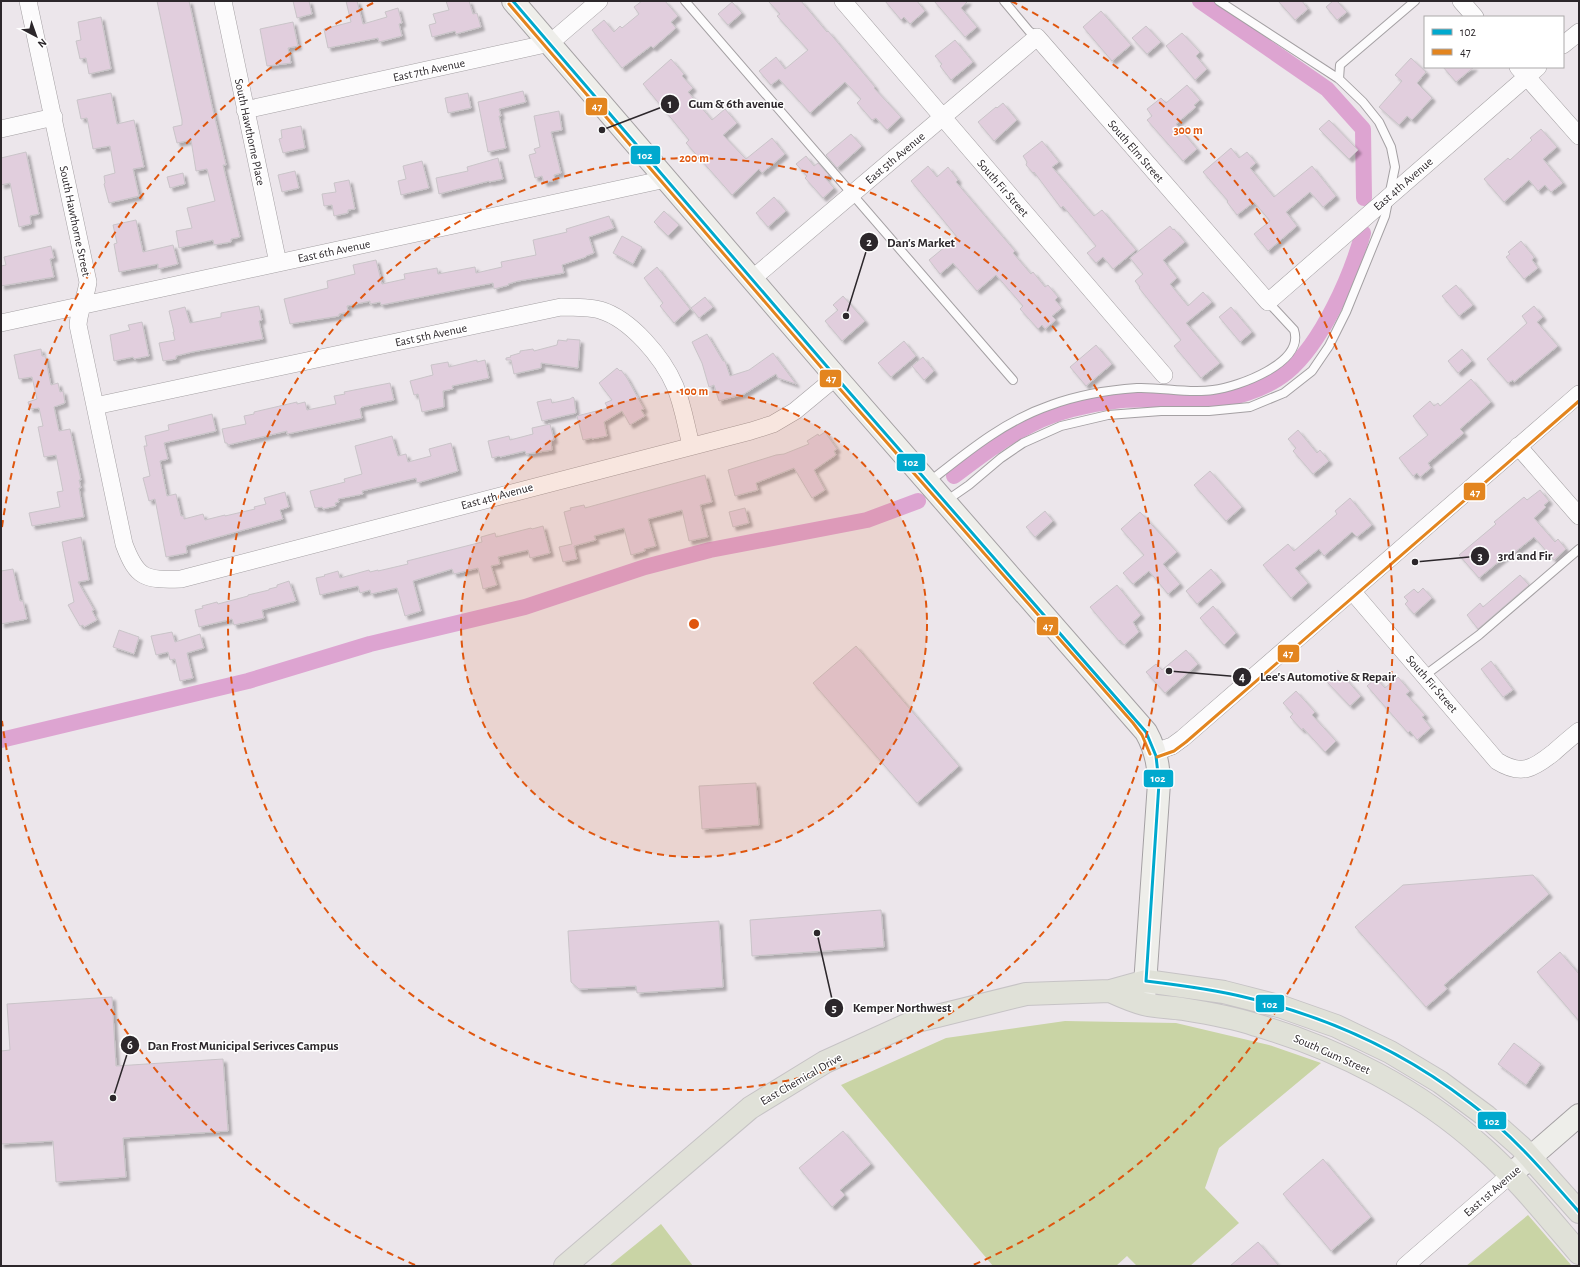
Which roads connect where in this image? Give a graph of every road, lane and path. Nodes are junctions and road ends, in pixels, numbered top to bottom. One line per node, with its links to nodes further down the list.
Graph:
1 (28, 1): 19 (street, South Hawthorne Street)
2 (223, 1): 18 (street, South Hawthorne Place)
3 (513, 1): 14 (main road)
4 (600, 1): 14 (street, East 7th Avenue)
5 (685, 1): 24 (lane)
6 (843, 1): 20 (street, South Fir Street)
7 (1004, 1): 13 (lane, South Elm Street)
8 (1219, 1): 17 (lane)
9 (1415, 1): 17 (lane)
10 (1461, 1): 11 (street)
11 (1473, 16)
12 (1579, 32): 15 (street)
13 (1037, 37): 20 (street, East 5th Avenue); 28 (street, South Elm Street)
14 (550, 43): 18 (street, East 7th Avenue); 23 (main road)
15 (1564, 45)
16 (1528, 70): 22 (street); 25 (street, East 4th Avenue)
17 (1340, 79): 25 (lane)
18 (245, 110): 26 (street, South Hawthorne Place)
19 (54, 117): 21 (street); 29 (street, South Hawthorne Street)
20 (942, 118): 24 (street, East 5th Avenue); 33 (street, South Fir Street)
21 (1, 129)
22 (1579, 136)
23 (666, 179): 26 (street, East 6th Avenue); 27 (main road)
24 (853, 194): 27 (street, East 5th Avenue); 32 (lane)
25 (1389, 196): 28 (street, East 4th Avenue); 39 (lane)
26 (278, 263): 29 (street, East 6th Avenue)
27 (752, 279): 31 (main road)
28 (1268, 302): 33 (lane)
29 (82, 305): 30 (street, East 6th Avenue); 35 (street, South Hawthorne Street)
30 (1, 322)
31 (836, 377): 36 (street, East 4th Avenue); 38 (main road)
32 (1013, 380)
33 (1166, 382): 38 (lane)
34 (1579, 394): 37 (street)
35 (95, 406): 36 (street, East 5th Avenue); 42 (street, South Hawthorne Street)
36 (691, 445): 42 (street, East 4th Avenue)
37 (1518, 446): 40 (street); 43 (street)
38 (928, 483): 39 (main road)
39 (945, 502): 46 (main road)
40 (1579, 516)
41 (1579, 549): 44 (lane)
42 (144, 576)
43 (1352, 591): 44 (street, South Fir Street); 46 (street)
44 (1424, 676): 45 (street, South Fir Street)
45 (1579, 731)
46 (1155, 752): 47 (main road)
47 (1146, 981): 48 (main road, East Chemical Drive); 49 (main road); 51 (main road, South Gum Street)
48 (1110, 991): 49 (main road, East Chemical Drive); 55 (main road, East Chemical Drive)
49 (1144, 1004): 52 (main road, South Gum Street)
50 (1579, 1115): 51 (main road, East 1st Avenue)
51 (1531, 1158): 52 (main road, East 1st Avenue); 53 (main road, South Gum Street)
52 (1510, 1175): 54 (main road, South Gum Street); 56 (street, East 1st Avenue)
53 (1579, 1212)
54 (1579, 1252)
55 (565, 1266)
56 (1405, 1266)

